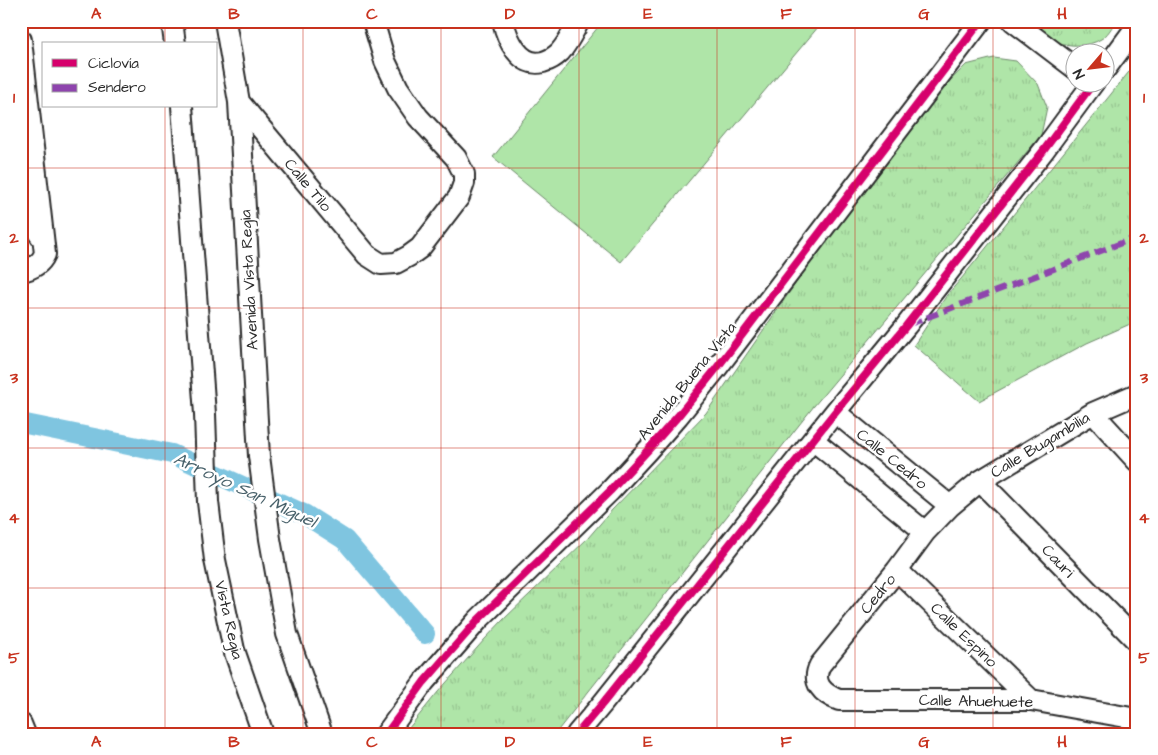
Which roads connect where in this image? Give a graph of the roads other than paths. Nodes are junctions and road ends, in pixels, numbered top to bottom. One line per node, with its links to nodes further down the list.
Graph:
1 (172, 21): 10 (street)
2 (225, 21): 14 (street, Avenida Vista Regia)
3 (373, 21): 14 (street, Calle Tilo)
4 (503, 21): 5 (street)
5 (579, 21)
6 (981, 21): 34 (street, Avenida Buena Vista)
7 (1013, 21): 12 (street)
8 (1137, 26): 11 (street)
9 (21, 40): 17 (street)
10 (175, 42)
11 (1116, 54)
12 (1066, 61)
13 (1087, 92): 20 (street)
14 (239, 102): 33 (street, Avenida Vista Regia)
15 (182, 108): 32 (street, Vista Regia)
16 (21, 208): 17 (street)
17 (44, 239): 18 (street)
18 (29, 268)
19 (1137, 394): 21 (street, Calle Bugambilia)
20 (835, 412): 22 (street); 25 (street, Calle Cedro)
21 (1093, 413): 23 (street); 24 (street, Calle Bugambilia)
22 (813, 440): 26 (street); 35 (street)
23 (1137, 461)
24 (980, 481): 25 (street, Calle Bugambilia); 28 (street, Cauri)
25 (950, 506): 26 (street, Cedro)
26 (925, 532): 27 (street, Cedro)
27 (897, 570): 29 (street, Cedro); 30 (street, Calle Espino)
28 (1137, 641)
29 (819, 685): 30 (street, Calle Ahuehuete)
30 (1031, 700): 31 (street, Calle Ahuehuete)
31 (1137, 719)
32 (263, 734)
33 (322, 734)
34 (386, 734)
35 (577, 734)

